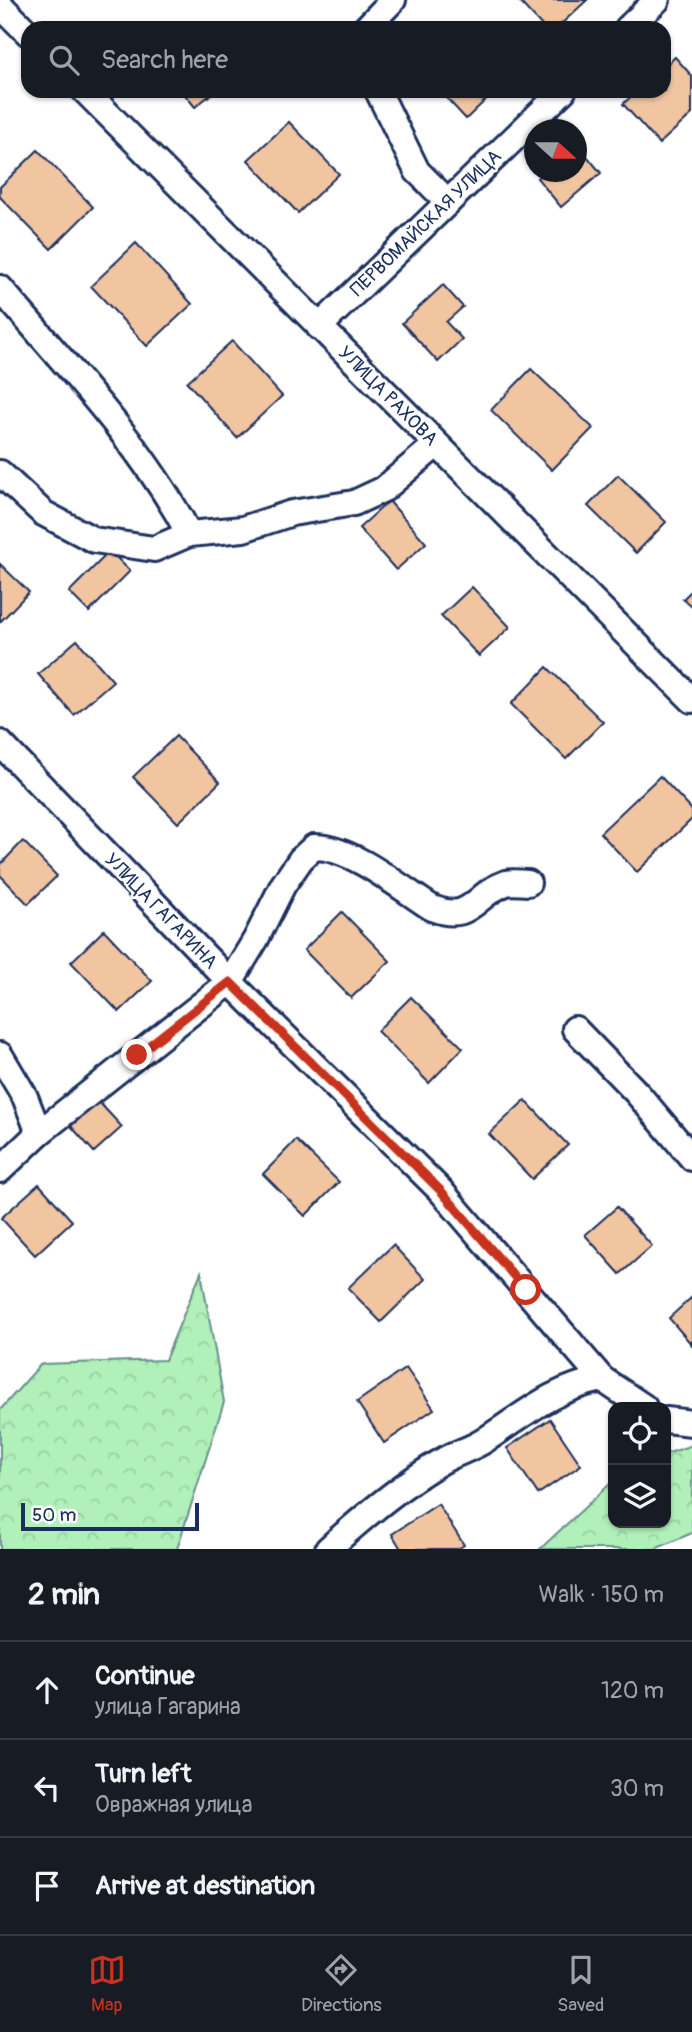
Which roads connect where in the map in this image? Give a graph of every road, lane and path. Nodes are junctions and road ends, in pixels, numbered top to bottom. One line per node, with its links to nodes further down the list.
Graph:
1 (393, 0): 4 (street)
2 (657, 0): 5 (street)
3 (0, 5): 6 (street)
4 (373, 21)
5 (635, 21)
6 (21, 26)
7 (92, 98): 12 (street, УЛИЦА РАХОВА)
8 (381, 98): 10 (street)
9 (556, 98): 10 (street, ПЕРВОМАЙСКАЯ УЛИЦА)
10 (448, 202): 12 (street, ПЕРВОМАЙСКАЯ УЛИЦА)
11 (0, 288): 15 (street)
12 (319, 327): 13 (street, УЛИЦА РАХОВА)
13 (436, 444): 15 (street); 16 (street, УЛИЦА РАХОВА)
14 (0, 473): 15 (street)
15 (189, 534)
16 (692, 700)
17 (0, 743): 19 (street, УЛИЦА ГАГАРИНА)
18 (528, 883): 19 (street)
19 (230, 982): 22 (street); 25 (street, УЛИЦА ГАГАРИНА)
20 (575, 1028): 23 (street)
21 (0, 1055): 22 (street)
22 (39, 1133): 24 (street)
23 (692, 1158)
24 (0, 1170)
25 (602, 1379): 26 (street, УЛИЦА ГАГАРИНА); 29 (street)
26 (636, 1402)
27 (671, 1421): 28 (street)
28 (692, 1423)
29 (328, 1549)

